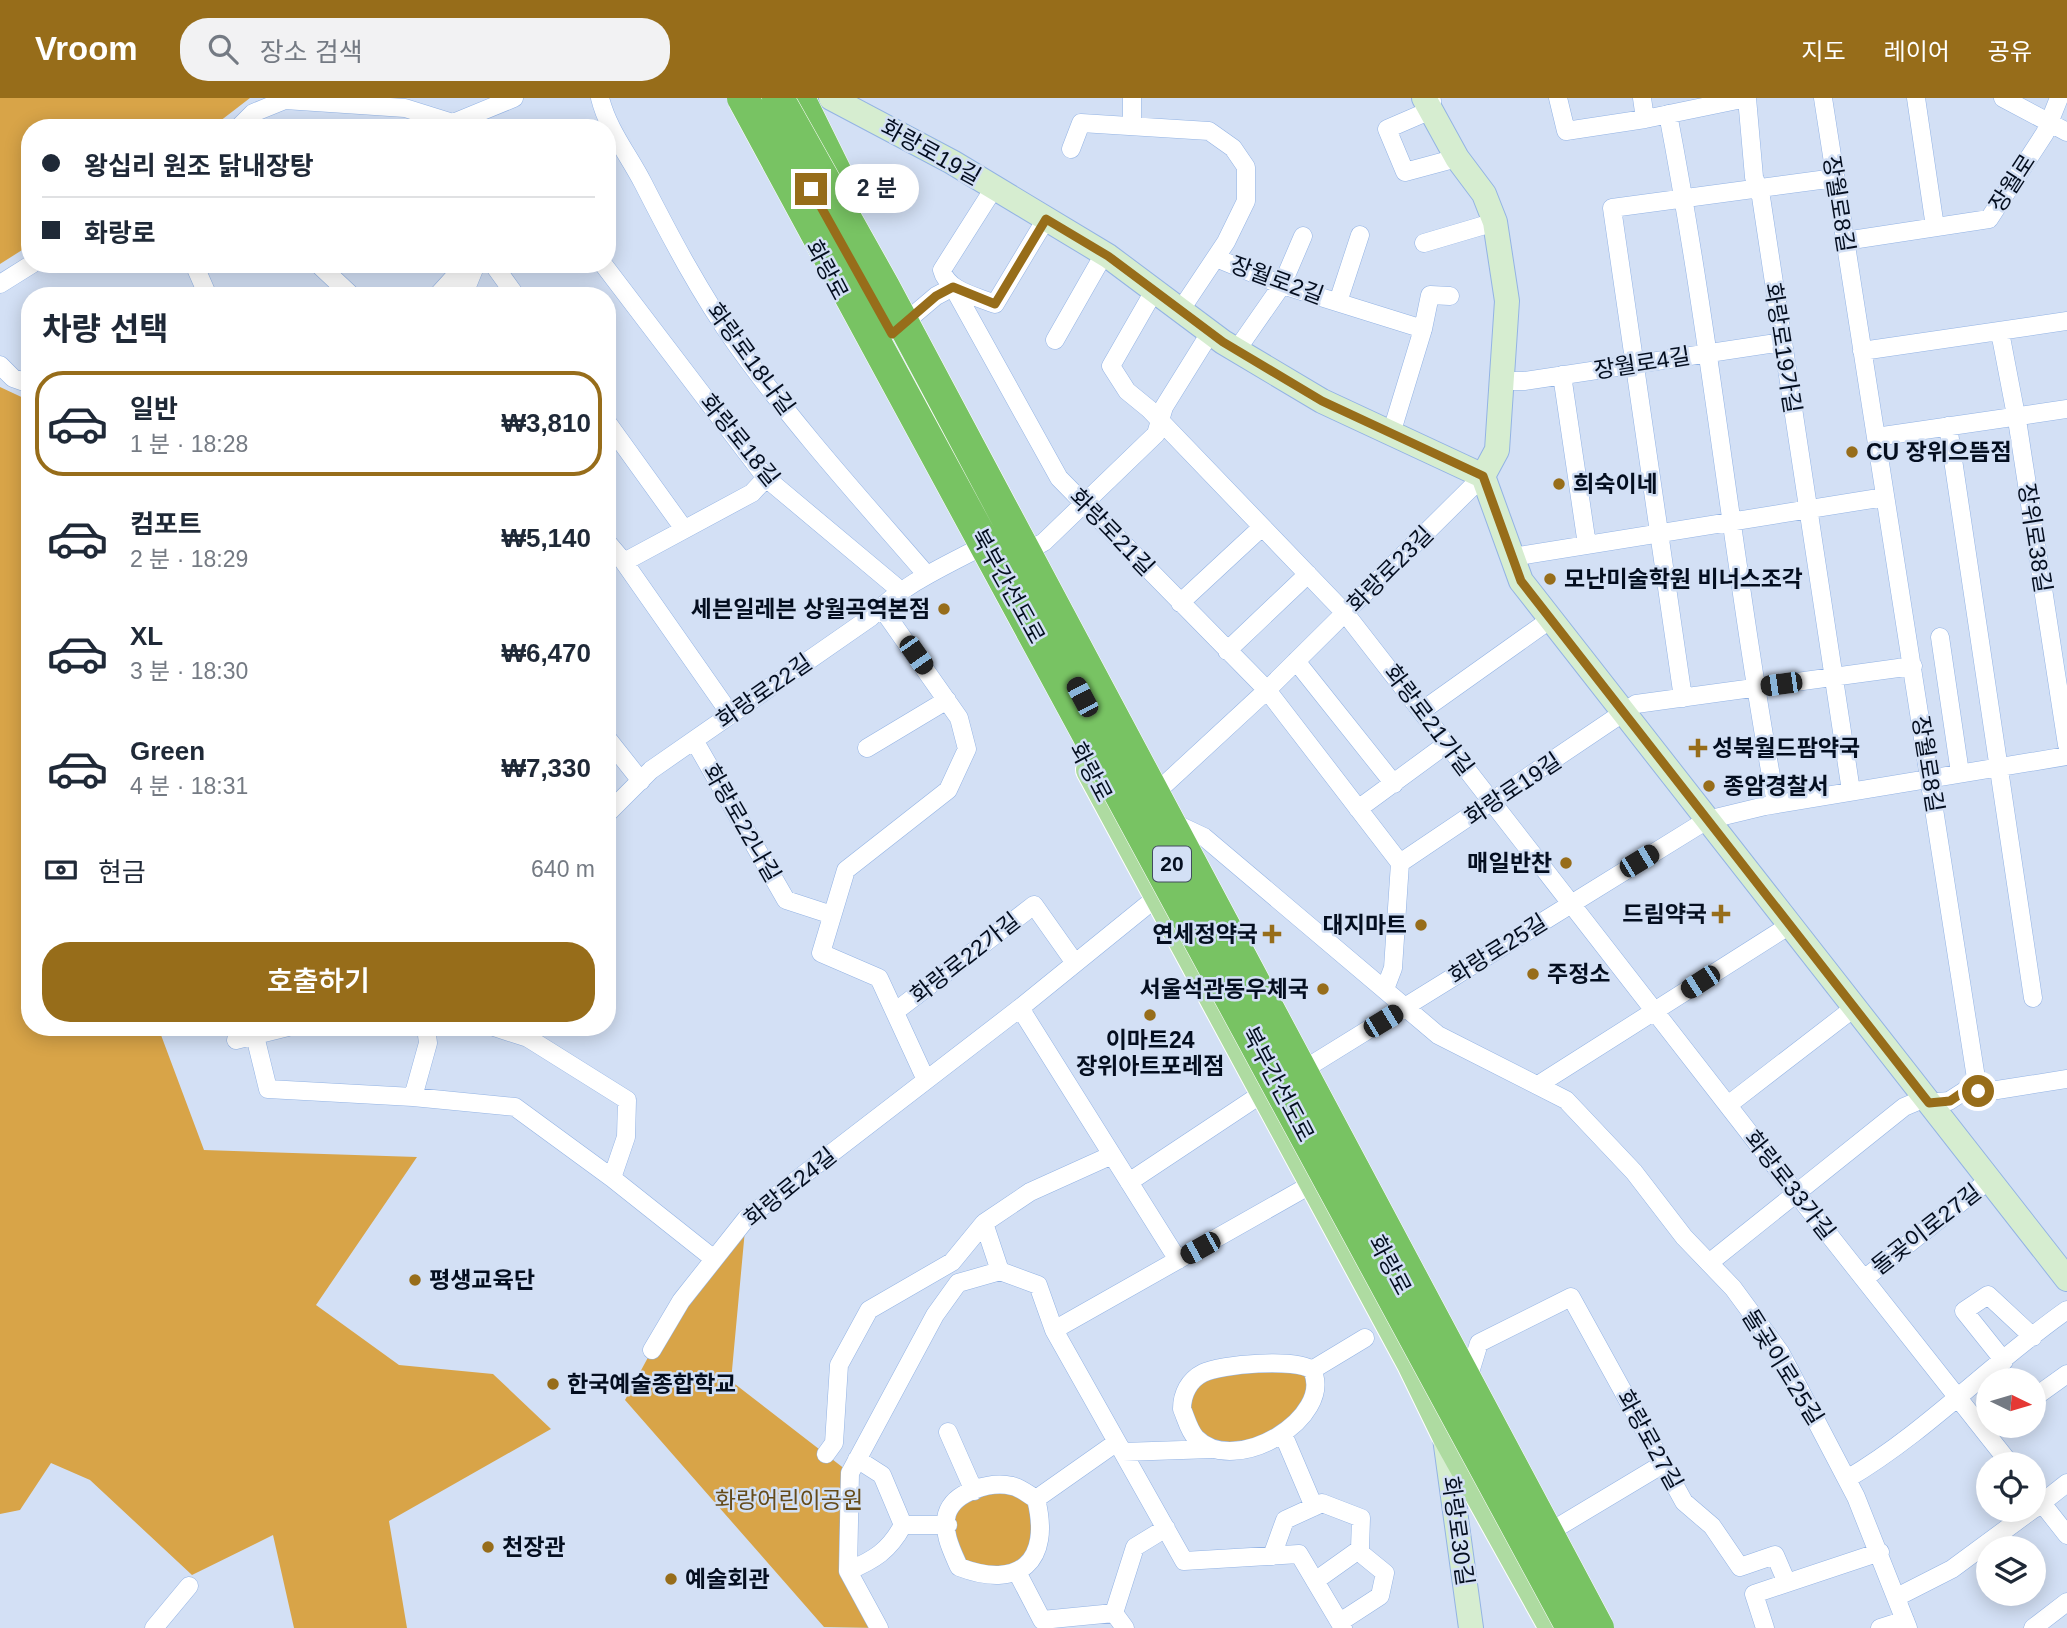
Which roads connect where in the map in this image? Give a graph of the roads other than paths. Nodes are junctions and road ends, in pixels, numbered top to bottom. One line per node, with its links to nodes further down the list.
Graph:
1 (514, 98): 26 (street)
2 (600, 98): 27 (street)
3 (619, 98): 28 (street)
4 (720, 98): 47 (highway)
5 (737, 98): 96 (main road, 화랑로 / 20)
6 (743, 98): 47 (highway, 북부간선도로, bridge)
7 (761, 98): 68 (main road, 화랑로 / 20)
8 (778, 98): 59 (highway, 북부간선도로, bridge)
9 (799, 98): 59 (highway, bridge)
10 (831, 98): 22 (street, 화랑로19길)
11 (1132, 98): 31 (street)
12 (1558, 98): 29 (street)
13 (1643, 98): 29 (street)
14 (1747, 98): 19 (street); 37 (street, 화랑로19가길)
15 (1823, 98): 36 (street, 장월로8길)
16 (1916, 98): 42 (street)
17 (2003, 98): 30 (street)
18 (2059, 98): 30 (street, 장월로)
19 (1721, 101): 23 (street)
20 (1429, 102): 35 (street); 35 (street)
21 (405, 103): 24 (street); 25 (street)
22 (856, 104): 38 (street, 화랑로19길)
23 (1668, 114): 29 (street); 39 (street)
24 (247, 119)
25 (443, 119)
26 (463, 119)
27 (603, 119)
28 (606, 119)
29 (1646, 119)
30 (2048, 122): 32 (street); 42 (street, 장월로)
31 (1132, 126): 34 (street, 장월로2길); 49 (street, 장월로2길)
32 (2067, 132)
33 (616, 140): 101 (street, 화랑로18나길)
34 (1071, 149)
35 (1457, 158): 41 (street)
36 (1835, 178): 37 (street); 45 (street, 장월로8길)
37 (1758, 187): 39 (street); 70 (street, 화랑로19가길)
38 (993, 188): 40 (street, 화랑로19길); 58 (street, 화랑로19길)
39 (1684, 198): 73 (street); 74 (street)
40 (1046, 219): 48 (street, 화랑로19길); 58 (street)
41 (1495, 222): 46 (street); 78 (street)
42 (1935, 227): 45 (street, 장월로)
43 (1360, 235): 62 (street, 장월로2길)
44 (1303, 236): 55 (street)
45 (1845, 241): 72 (street, 장월로8길)
46 (1424, 243)
47 (824, 247): 232 (highway, 북부간선도로, bridge)
48 (1104, 254): 60 (street, 화랑로19길); 69 (street)
49 (1216, 258): 55 (street, 장월로2길); 63 (street, 장월로2길)
50 (21, 271): 54 (street)
51 (328, 273): 56 (street)
52 (458, 273): 57 (street)
53 (610, 273): 87 (street, 화랑로18길)
54 (0, 284)
55 (1282, 285): 62 (street, 장월로2길); 71 (street)
56 (342, 287)
57 (445, 287)
58 (953, 287): 68 (street); 89 (street, 화랑로21길)
59 (884, 288): 234 (highway, 북부간선도로, bridge)
60 (1154, 291): 63 (street, 화랑로19길); 81 (street, 화랑로21가길)
61 (1450, 296): 65 (street)
62 (1338, 302): 65 (street, 장월로2길)
63 (1180, 311): 67 (street, 화랑로19길)
64 (2067, 321): 66 (street)
65 (1423, 328): 83 (street)
66 (2000, 332): 72 (street); 80 (street, 장위로38길)
67 (1210, 333): 71 (street, 화랑로19길); 81 (street)
68 (892, 334): 98 (main road, 화랑로 / 20)
69 (1055, 340)
70 (1782, 342): 73 (street, 장월로4길); 90 (street, 화랑로19가길)
71 (1236, 351): 83 (street, 화랑로19길)
72 (1862, 351): 85 (street, 장월로8길)
73 (1709, 353): 74 (street, 장월로4길); 91 (street)
74 (1636, 364): 76 (street, 장월로4길); 94 (street)
75 (0, 365): 77 (street)
76 (1563, 375): 78 (street, 장월로4길); 95 (street)
77 (21, 381)
78 (1502, 381): 86 (street)
79 (2067, 409): 80 (street)
80 (2016, 416): 82 (street); 124 (street, 장위로38길)
81 (1159, 420): 89 (street); 92 (street, 화랑로21가길)
82 (1948, 426): 85 (street); 128 (street)
83 (1391, 434): 86 (street, 화랑로19길)
84 (616, 435): 93 (street)
85 (1876, 437): 88 (street, 장월로8길)
86 (1483, 476): 99 (street); 108 (street, 화랑로23길)
87 (766, 478): 93 (street); 103 (street, 화랑로18길)
88 (1885, 497): 90 (street); 113 (street, 장월로8길)
89 (1086, 504): 98 (street); 104 (street, 화랑로21길)
90 (1808, 510): 91 (street); 114 (street, 화랑로19가길)
91 (1731, 522): 94 (street); 115 (street)
92 (1262, 527): 102 (street, 화랑로21가길); 104 (street)
93 (684, 529): 100 (street)
94 (1659, 534): 95 (street); 117 (street)
95 (1587, 545): 99 (street)
96 (973, 551): 101 (street, 화랑로22길); 107 (main road, 화랑로 / 20)
97 (616, 553): 100 (street)
98 (1016, 557): 106 (main road, 화랑로 / 20)
99 (1512, 557): 109 (street)
100 (624, 562): 121 (street)
101 (926, 574): 103 (street, 화랑로22길)
102 (1308, 574): 108 (street, 화랑로21가길); 111 (street)
103 (901, 591): 105 (street, 화랑로22길)
104 (1180, 603): 111 (street, 화랑로21길)
105 (881, 607): 118 (street, 화랑로22가길); 121 (street, 화랑로22길)
106 (1036, 608): 107 (street); 137 (main road, 화랑로 / 20)
107 (1006, 611): 141 (main road, 화랑로 / 20)
108 (1345, 613): 112 (street, 화랑로23길); 119 (street, 화랑로21가길)
109 (1551, 619): 119 (street); 120 (street)
110 (1940, 638): 129 (street)
111 (1227, 651): 116 (street, 화랑로21길)
112 (1296, 661): 116 (street, 화랑로23길); 132 (street)
113 (1913, 666): 114 (street, 화랑로19길); 130 (street, 장월로8길)
114 (1832, 677): 115 (street, 화랑로19길); 133 (street, 화랑로19가길)
115 (1755, 688): 117 (street, 화랑로19길); 135 (street)
116 (1267, 690): 137 (street, 화랑로23길); 138 (street, 화랑로21길)
117 (1683, 698): 120 (street, 화랑로19길)
118 (947, 700): 125 (street); 143 (street, 화랑로22가길)
119 (1423, 709): 123 (street, 화랑로21가길)
120 (1624, 713): 134 (street, 화랑로19길); 139 (street)
121 (731, 715): 122 (street, 화랑로22길)
122 (694, 740): 131 (street, 화랑로22길); 143 (street, 화랑로22나길)
123 (1448, 743): 132 (street); 134 (street, 화랑로21가길)
124 (2067, 745)
125 (867, 748)
126 (616, 749): 131 (street)
127 (2067, 756): 128 (street)
128 (1999, 767): 129 (street); 147 (street)
129 (1961, 773): 130 (street)
130 (1929, 778): 133 (street); 161 (street, 장월로8길)
131 (641, 781): 136 (street, 화랑로22길)
132 (1394, 784): 138 (street)
133 (1851, 791): 135 (street)
134 (1492, 804): 140 (street, 화랑로19길); 142 (street, 화랑로21가길)
135 (1776, 804): 139 (street)
136 (616, 805)
137 (1140, 806): 146 (street, 화랑로); 157 (main road, 화랑로 / 20)
138 (1359, 809): 140 (street, 화랑로21길)
139 (1707, 820): 142 (street, 화랑로25길); 144 (street, 돌곶이로27길)
140 (1400, 863): 146 (street)
141 (1157, 897): 145 (street, 화랑로24길); 162 (main road, 화랑로 / 20)
142 (1571, 903): 148 (street, 화랑로25길); 152 (street, 화랑로33가길)
143 (832, 915): 151 (street, 화랑로22가길)
144 (1790, 925): 150 (street, 돌곶이로27길); 152 (street)
145 (1075, 963): 149 (street, 화랑로24길); 151 (street, 화랑로22가길)
146 (1385, 989): 148 (street, 화랑로)
147 (2032, 998)
148 (1405, 1007): 157 (street, 화랑로25길); 160 (street, 돌곶이로25길)
149 (1020, 1008): 159 (street, 화랑로24길); 166 (street)
150 (1854, 1008): 164 (street, 돌곶이로27길); 165 (street)
151 (896, 1011): 159 (street, 화랑로22가길)
152 (1656, 1011): 160 (street); 165 (street, 화랑로33가길)
153 (255, 1036): 156 (street); 163 (street)
154 (427, 1036): 163 (street)
155 (522, 1036): 167 (street)
156 (236, 1040)
157 (1290, 1078): 183 (main road, 화랑로 / 20)
158 (2067, 1079): 161 (street)
159 (926, 1080): 173 (street, 화랑로24길)
160 (1538, 1085): 175 (street, 돌곶이로25길)
161 (1978, 1091): 164 (street)
162 (1263, 1093): 169 (street); 170 (main road, 화랑로 / 20)
163 (413, 1097): 167 (street)
164 (1927, 1101): 168 (street, 돌곶이로27길); 171 (street)
165 (1728, 1105): 171 (street, 화랑로33가길)
166 (1112, 1155): 169 (street); 172 (street)
167 (612, 1178): 173 (street)
168 (1989, 1180): 177 (street, 돌곶이로27길); 178 (street, 돌곶이로27길)
169 (1129, 1182): 174 (street)
170 (1312, 1184): 174 (street); 186 (main road, 화랑로 / 20)
171 (1796, 1194): 175 (street); 177 (street, 화랑로33가길)
172 (984, 1223): 176 (street); 198 (street)
173 (714, 1259): 184 (street, 화랑로24길)
174 (1178, 1260): 180 (street)
175 (1709, 1262): 201 (street, 돌곶이로25길)
176 (1000, 1271): 180 (street); 199 (street)
177 (1864, 1279): 191 (street, 화랑로33가길)
178 (2067, 1279)
179 (2067, 1310): 181 (street)
180 (1054, 1330): 195 (street)
181 (2033, 1337): 185 (street); 185 (street)
182 (1365, 1338): 187 (street)
183 (1435, 1348): 186 (street); 190 (main road, 화랑로 / 20)
184 (652, 1350)
185 (2004, 1361): 191 (street)
186 (1410, 1362): 192 (main road, 화랑로 / 20)
187 (1312, 1370): 194 (street); 196 (street)
188 (2067, 1374): 189 (street)
189 (2046, 1389)
190 (1462, 1397): 192 (street); 200 (street, 화랑로27길); 213 (main road, 화랑로 / 20)
191 (1958, 1398): 197 (street, 화랑로33가길); 201 (street)
192 (1439, 1422): 230 (street, 화랑로30길); 231 (main road, 화랑로 / 20)
193 (948, 1432): 203 (street)
194 (1283, 1434): 196 (street); 206 (street)
195 (1120, 1447): 196 (street); 205 (street); 211 (street)
196 (1215, 1448)
197 (2001, 1452)
198 (825, 1454)
199 (857, 1459): 209 (street); 217 (street)
200 (1663, 1464): 213 (street); 220 (street, 화랑로27길)
201 (1847, 1479): 215 (street, 돌곶이로25길)
202 (2067, 1483): 204 (street)
203 (974, 1491): 205 (street); 210 (street)
204 (2046, 1497)
205 (1036, 1500): 218 (street)
206 (1314, 1507): 214 (street); 216 (street)
207 (2046, 1515): 212 (street)
208 (2012, 1522): 222 (street)
209 (903, 1525): 210 (street); 217 (street)
210 (948, 1525): 218 (street)
211 (1166, 1528): 216 (street); 224 (street)
212 (2067, 1535)
213 (1539, 1539): 233 (main road, 화랑로 / 20)
214 (1358, 1551): 219 (street); 227 (street)
215 (1880, 1552): 220 (street); 222 (street, 돌곶이로25길)
216 (1272, 1556): 219 (street)
217 (848, 1571): 229 (street)
218 (1017, 1572): 225 (street)
219 (1315, 1581): 227 (street)
220 (1787, 1583): 235 (street)
221 (189, 1586): 228 (street)
222 (1897, 1598): 226 (street, 돌곶이로25길)
223 (2067, 1602): 237 (street)
224 (1119, 1621): 225 (street)
225 (1038, 1624)
226 (1906, 1624): 236 (street, 돌곶이로25길)
227 (1342, 1625)
228 (154, 1628)
229 (879, 1628)
230 (1471, 1628)
231 (1553, 1628)
232 (1572, 1628)
233 (1587, 1628)
234 (1598, 1628)
235 (1765, 1628)
236 (1880, 1628)
237 (2034, 1628)

